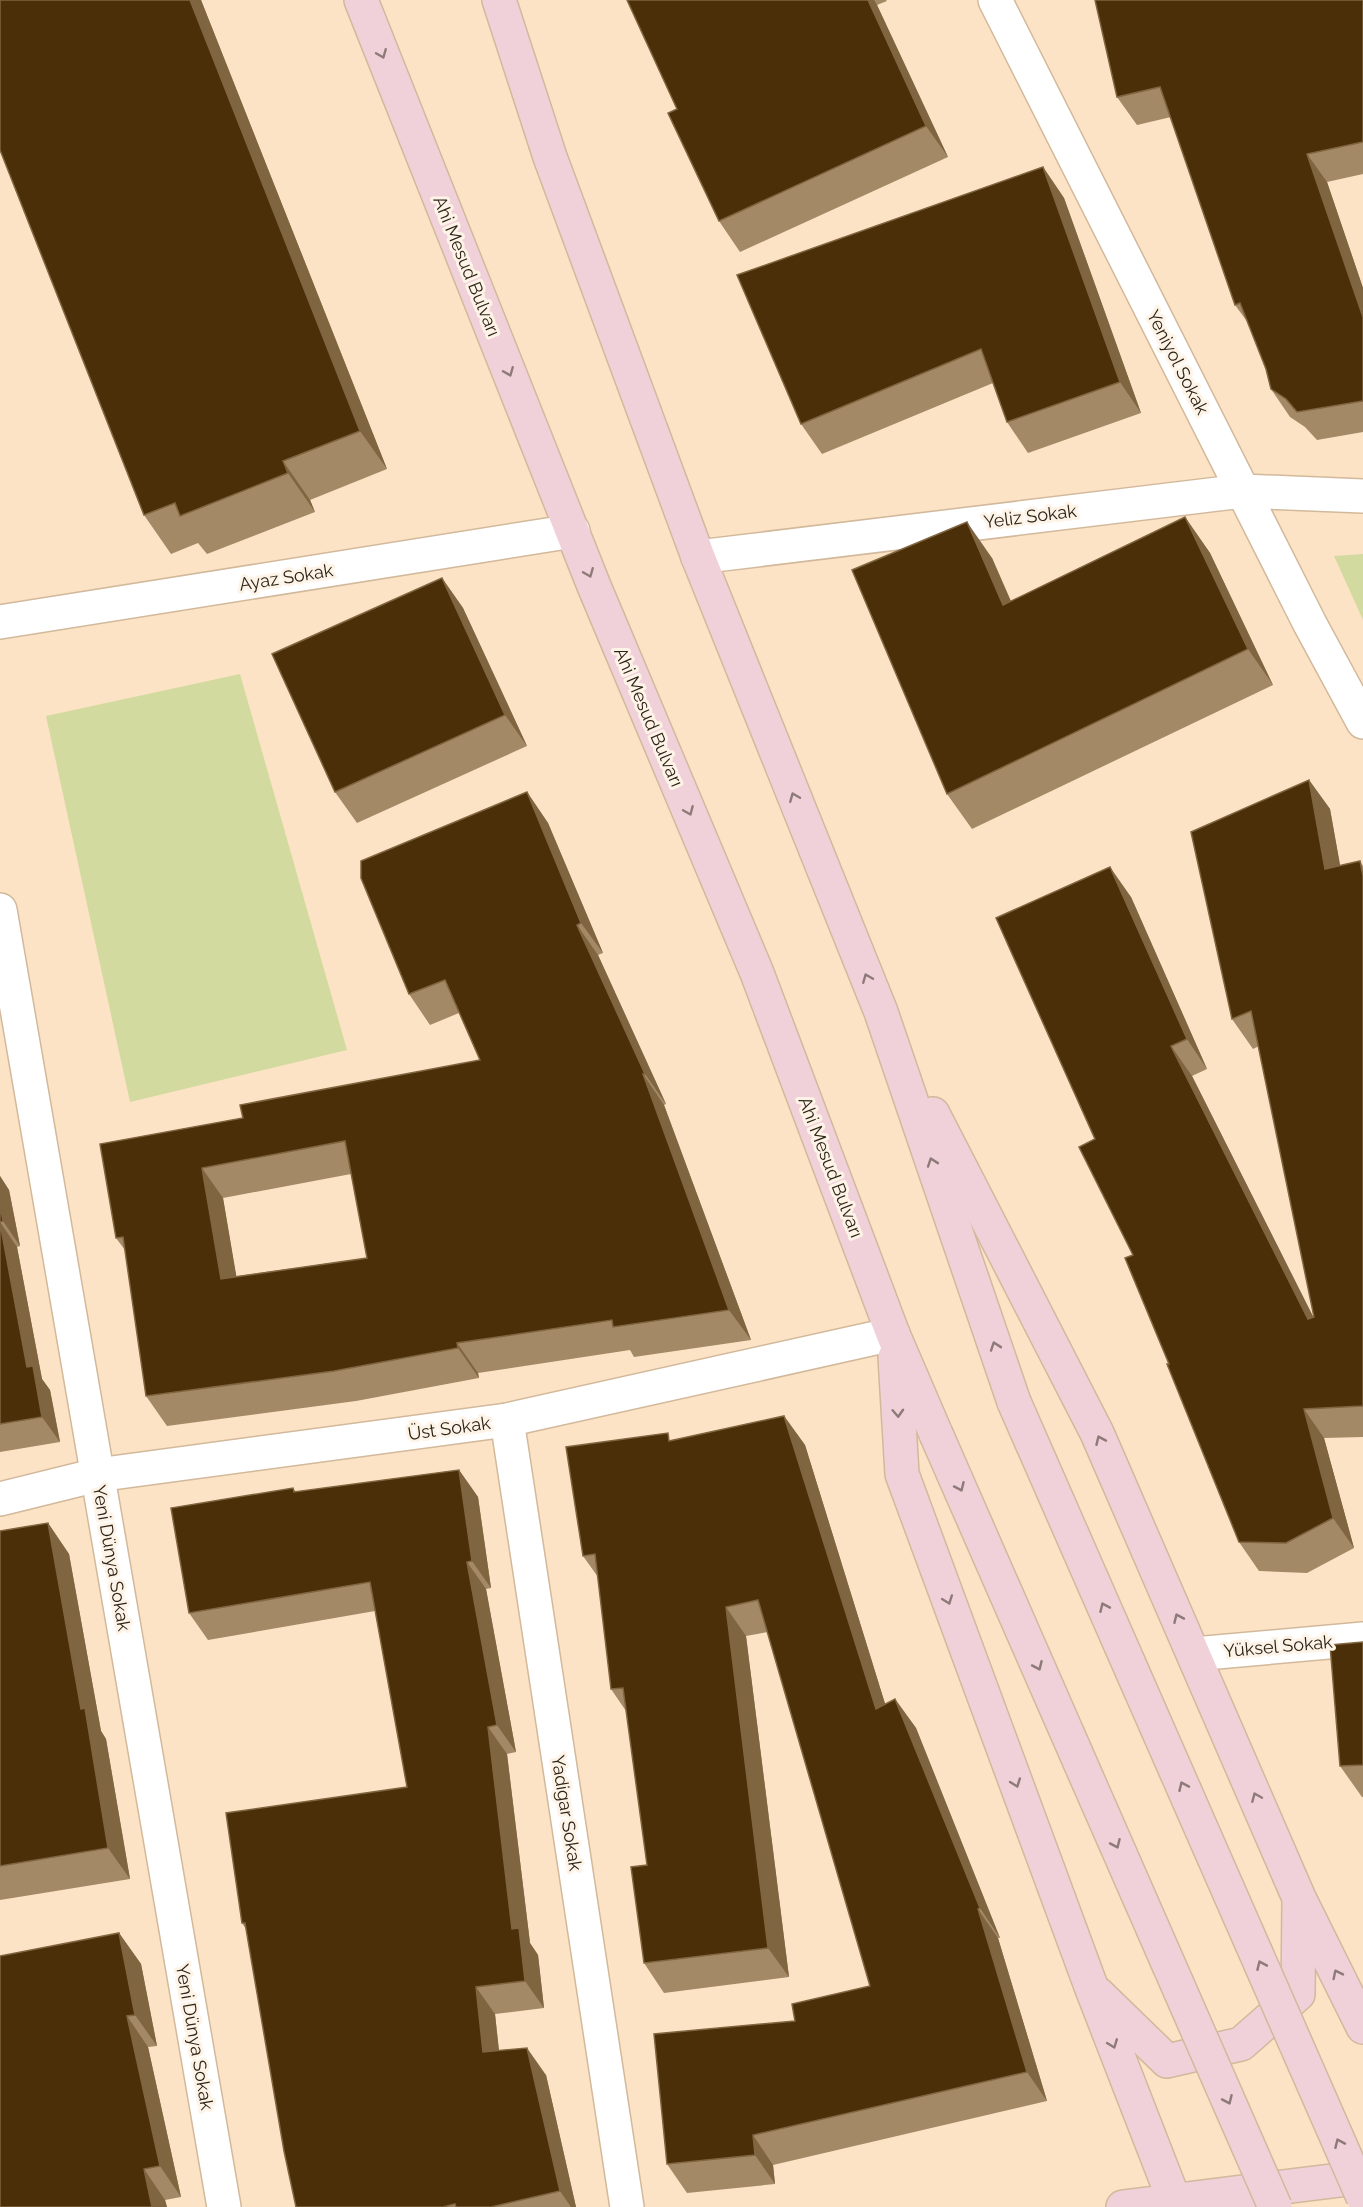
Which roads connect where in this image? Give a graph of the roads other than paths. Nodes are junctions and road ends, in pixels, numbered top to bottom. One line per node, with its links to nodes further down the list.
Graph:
1 (361, 0): 6 (main road, Ahi Mesud Bulvarı, one-way to 6)
2 (499, 0): 7 (main road)
3 (995, 0): 4 (street, Yeniyol Sokak)
4 (1243, 490): 5 (street, Yeliz Sokak); 7 (street, Yeliz Sokak); 9 (street, Yeniyol Sokak)
5 (1363, 496)
6 (573, 531): 8 (street, Ayaz Sokak); 12 (main road, Ahi Mesud Bulvarı, one-way to 12)
7 (698, 557): 11 (main road, one-way to 7)
8 (0, 622)
9 (1363, 722)
10 (0, 910): 14 (street, Yeni Dünya Sokak)
11 (881, 1012): 17 (main road, one-way to 11); 22 (main road, one-way to 11, bridge)
12 (894, 1334): 13 (street, Üst Sokak); 19 (main road, one-way to 19); 27 (main road, Ahi Mesud Bulvarı, one-way to 27, bridge)
13 (507, 1420): 14 (street, Üst Sokak); 25 (street, Yadigar Sokak)
14 (97, 1475): 15 (street, Üst Sokak); 24 (street, Yeni Dünya Sokak)
15 (0, 1499)
16 (1363, 1639): 17 (street, Yüksel Sokak)
17 (1194, 1654): 18 (main road, one-way to 17)
18 (1299, 1898): 19 (main road); 20 (main road, one-way to 18)
19 (1092, 1989): 23 (main road, one-way to 23)
20 (1363, 2027)
21 (1363, 2177): 23 (main road)
22 (1363, 2197)
23 (1174, 2200): 26 (main road)
24 (224, 2207)
25 (627, 2207)
26 (1123, 2207)
27 (1275, 2207)

